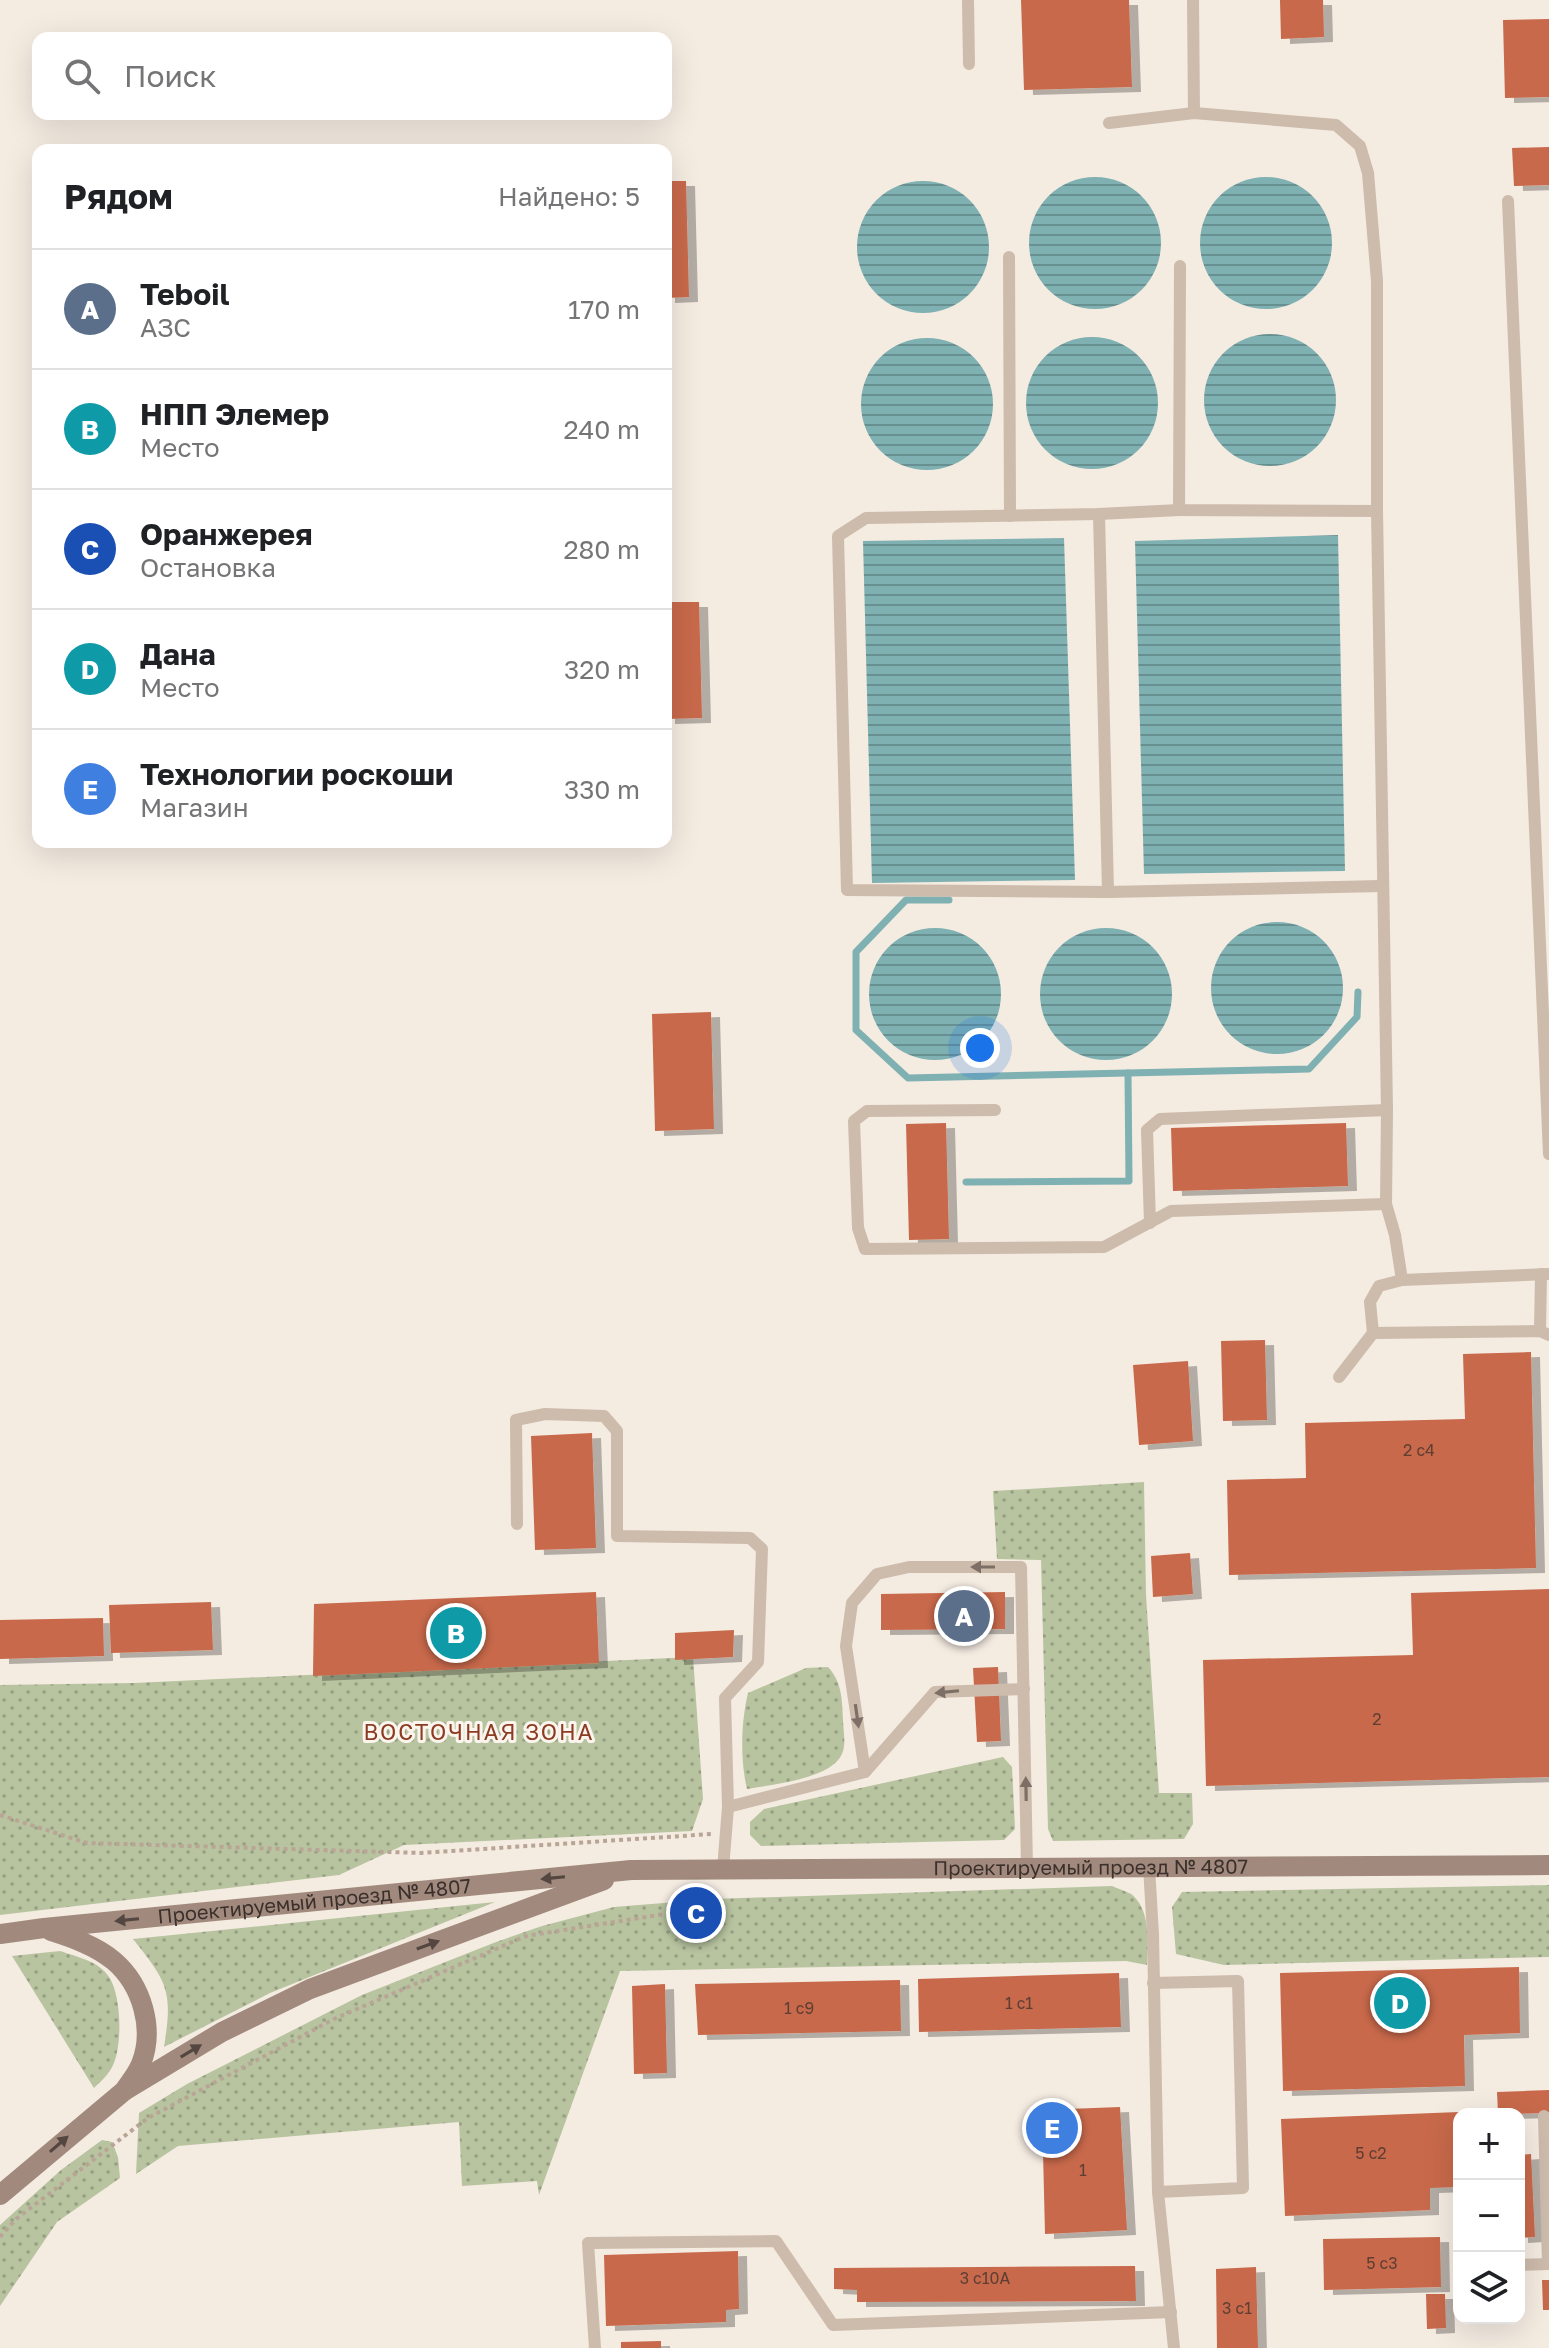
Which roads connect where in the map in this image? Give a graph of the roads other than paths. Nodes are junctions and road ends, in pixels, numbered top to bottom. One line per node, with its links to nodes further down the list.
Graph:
1 (968, 0): 3 (lane)
2 (1193, 0): 4 (lane)
3 (969, 64)
4 (1194, 113): 5 (lane); 10 (lane)
5 (1109, 123)
6 (1508, 201): 17 (lane)
7 (1009, 257): 12 (lane)
8 (1180, 266): 9 (lane)
9 (1179, 510): 10 (lane); 11 (lane)
10 (1377, 511): 13 (lane)
11 (1099, 514): 12 (lane); 14 (lane)
12 (1010, 516): 14 (lane)
13 (1381, 886): 14 (lane); 16 (lane)
14 (1108, 892)
15 (995, 1110): 19 (lane)
16 (1387, 1110): 18 (lane); 19 (lane)
17 (1549, 1154)
18 (1386, 1204): 19 (lane); 21 (lane)
19 (1150, 1223)
20 (1545, 1274): 21 (lane); 23 (lane)
21 (1402, 1280): 22 (lane)
22 (1373, 1333): 23 (lane); 24 (lane)
23 (1544, 1333)
24 (1339, 1377)
25 (517, 1524): 28 (lane)
26 (1024, 1689): 27 (lane, one-way to 27); 27 (lane, one-way to 27); 31 (lane, one-way to 26)
27 (865, 1772): 28 (lane)
28 (728, 1807): 32 (lane)
29 (1549, 1865): 30 (main road, Проектируемый проезд № 4807)
30 (1149, 1866): 31 (main road, Проектируемый проезд № 4807); 36 (lane)
31 (1027, 1867): 32 (main road, Проектируемый проезд № 4807)
32 (723, 1869): 33 (main road, Проектируемый проезд № 4807)
33 (631, 1870): 34 (main road, Проектируемый проезд № 4807, one-way to 34); 37 (main road, Проектируемый проезд № 4807, one-way to 33)
34 (44, 1928): 35 (main road, Проектируемый проезд № 4807); 37 (main road)
35 (0, 1934)
36 (1153, 1983): 39 (lane); 39 (lane)
37 (124, 2091): 40 (main road, one-way to 37)
38 (1544, 2116): 41 (lane)
39 (1158, 2192): 43 (lane)
40 (0, 2194)
41 (1549, 2264): 42 (lane)
42 (1525, 2265)
43 (1171, 2312): 44 (lane); 45 (lane)
44 (595, 2348)
45 (1174, 2348)

